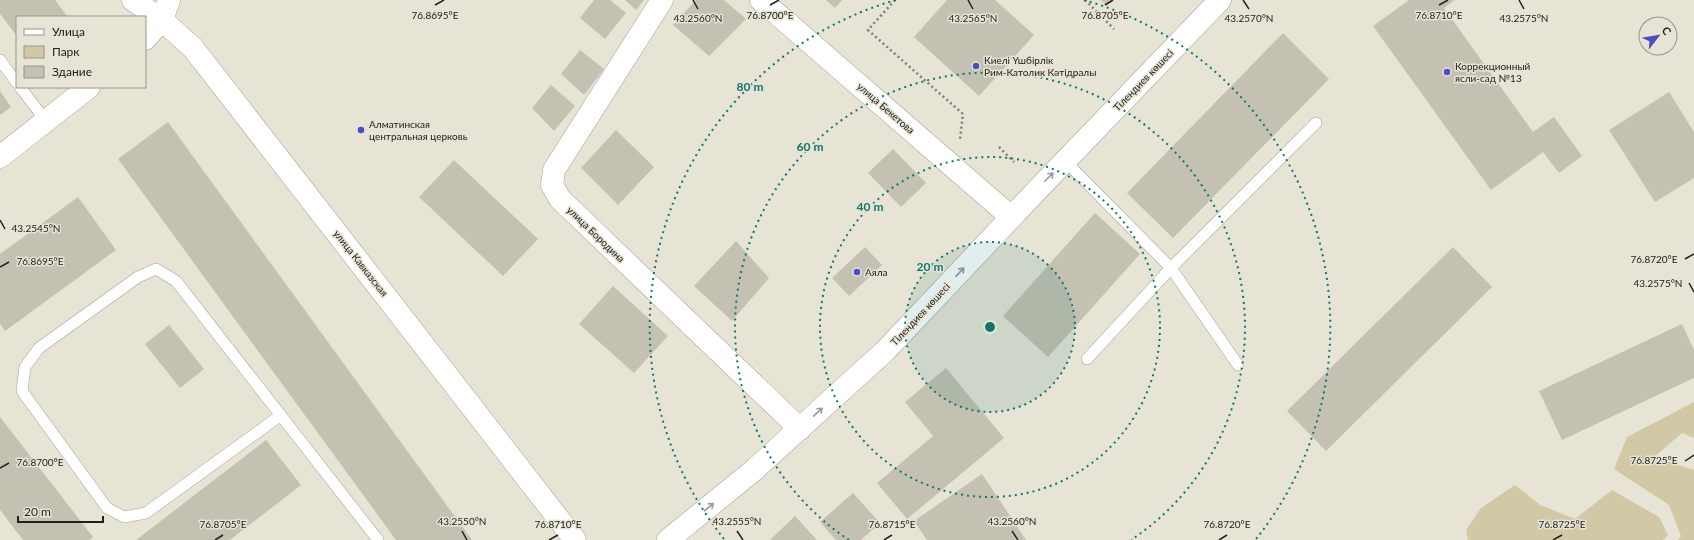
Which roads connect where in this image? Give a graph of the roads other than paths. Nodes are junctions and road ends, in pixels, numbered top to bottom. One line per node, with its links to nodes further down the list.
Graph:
1 (133, 0): 6 (street, улица Кавказская)
2 (169, 0): 6 (street)
3 (662, 0): 21 (street, улица Бородина)
4 (761, 0): 16 (street, улица Бекетова)
5 (1220, 0): 15 (street, Тілендиев көшесі)
6 (162, 20): 7 (street); 23 (street, улица Кавказская)
7 (146, 37)
8 (0, 60): 9 (lane)
9 (16, 81)
10 (21, 88): 12 (lane)
11 (88, 88): 12 (street)
12 (46, 121): 14 (street)
13 (1316, 123): 17 (lane)
14 (0, 157)
15 (1065, 161): 16 (street, Тілендиев көшесі, one-way to 15); 17 (lane)
16 (1011, 217): 21 (street, Тілендиев көшесі, one-way to 16)
17 (1171, 268): 18 (lane); 19 (lane)
18 (1087, 359)
19 (1238, 365)
20 (281, 415): 20 (lane); 22 (lane)
21 (800, 429): 24 (street, Тілендиев көшесі, one-way to 21)
22 (378, 540)
23 (574, 540)
24 (668, 540)

